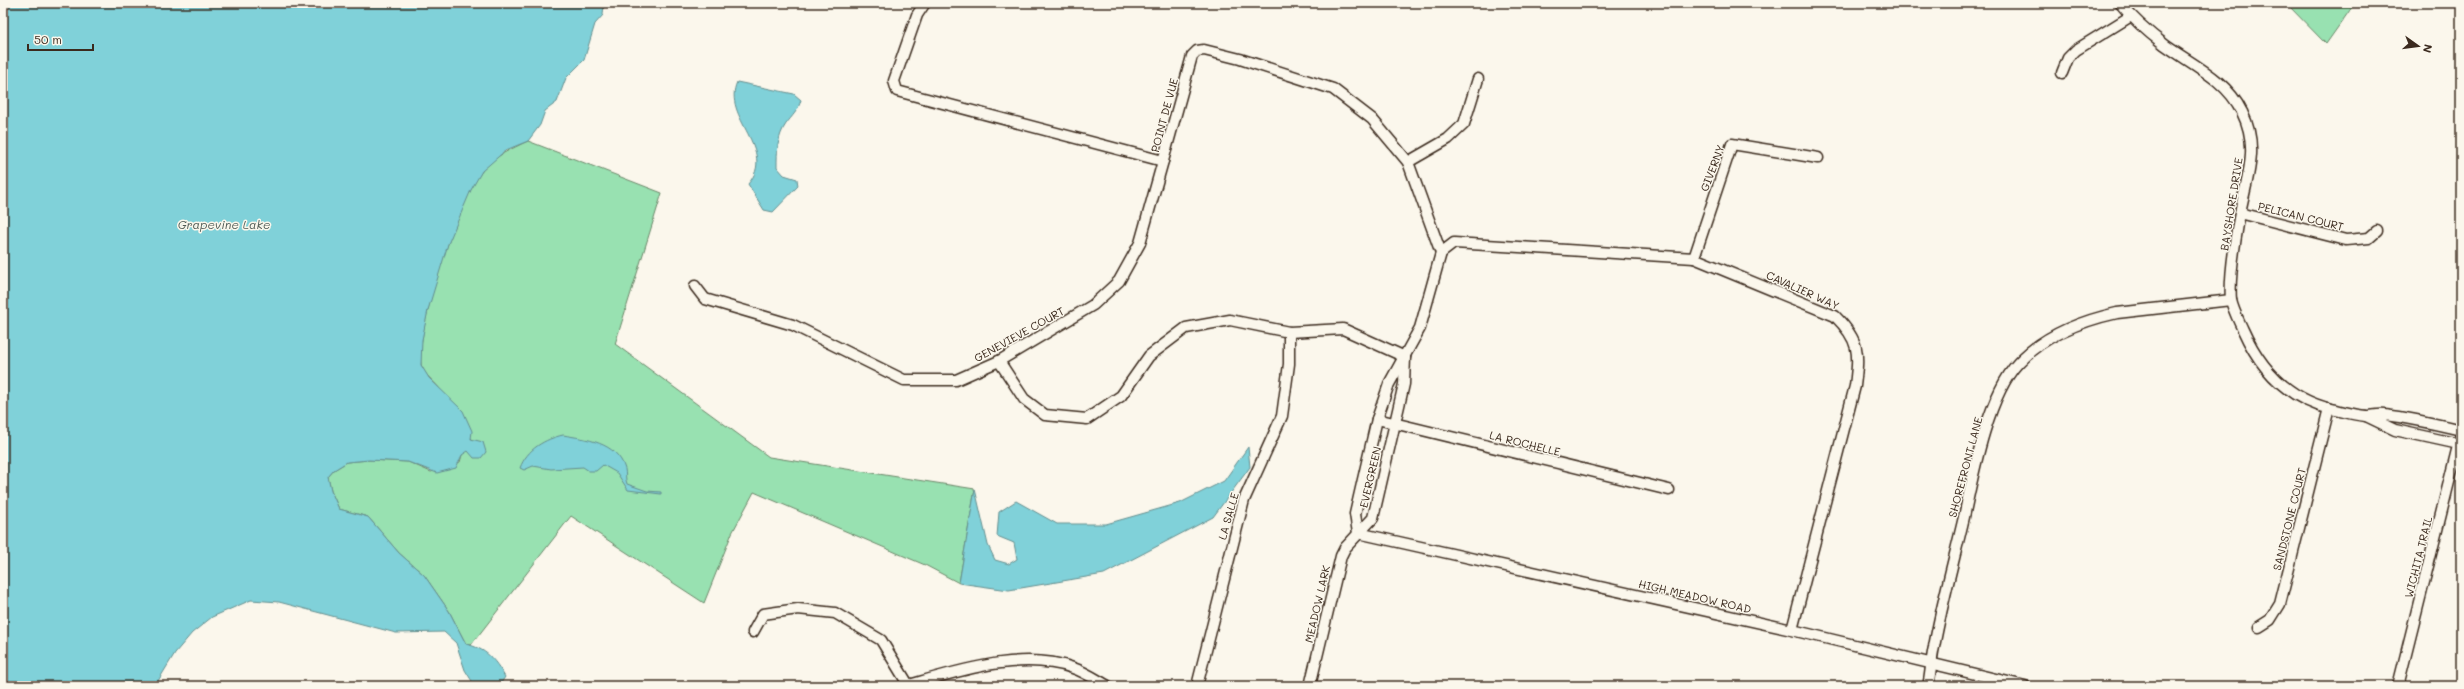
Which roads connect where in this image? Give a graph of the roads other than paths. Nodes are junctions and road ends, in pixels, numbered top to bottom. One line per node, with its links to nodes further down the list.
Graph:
1 (925, 3): 7 (street, POINT DE VUE)
2 (2120, 3): 3 (street, BAYSHORE DRIVE)
3 (2131, 16): 4 (street); 9 (street, BAYSHORE DRIVE)
4 (2062, 73)
5 (1478, 79): 8 (street)
6 (1818, 158): 12 (street, GIVERNY)
7 (1163, 162): 8 (street, POINT DE VUE); 17 (street, GENEVIEVE COURT)
8 (1408, 162): 11 (street, POINT DE VUE)
9 (2240, 213): 10 (street, PELICAN COURT); 14 (street, BAYSHORE DRIVE)
10 (2377, 230)
11 (1441, 253): 12 (street, CAVALIER WAY); 16 (street, EVERGREEN)
12 (1694, 258): 27 (street, CAVALIER WAY)
13 (694, 286): 17 (street, GENEVIEVE COURT)
14 (2232, 300): 18 (street, BAYSHORE DRIVE); 29 (street, SHOREFRONT LANE)
15 (1289, 332): 16 (street); 17 (street); 32 (street, LA SALLE)
16 (1405, 356): 20 (street, EVERGREEN); 21 (street, EVERGREEN)
17 (999, 361)
18 (2329, 408): 19 (street, BAYSHORE DRIVE); 26 (street, SANDSTONE COURT)
19 (2366, 416): 22 (street, BAYSHORE DRIVE); 23 (street, BAYSHORE DRIVE)
20 (1377, 419): 21 (street, LA ROCHELLE); 25 (street, EVERGREEN)
21 (1396, 424): 24 (street, LA ROCHELLE); 25 (street, EVERGREEN)
22 (2461, 430)
23 (2460, 439): 36 (street, WICHITA TRAIL)
24 (1669, 490)
25 (1358, 533): 27 (street, HIGH MEADOW ROAD); 33 (street, MEADOW LARK)
26 (2259, 627)
27 (1792, 630): 29 (street, HIGH MEADOW ROAD)
28 (753, 632): 30 (street)
29 (1932, 664): 34 (street, SHOREFRONT LANE); 35 (street, HIGH MEADOW ROAD)
30 (909, 686): 31 (street)
31 (1108, 686)
32 (1197, 686)
33 (1310, 686)
34 (1928, 686)
35 (2025, 686)
36 (2398, 686)

